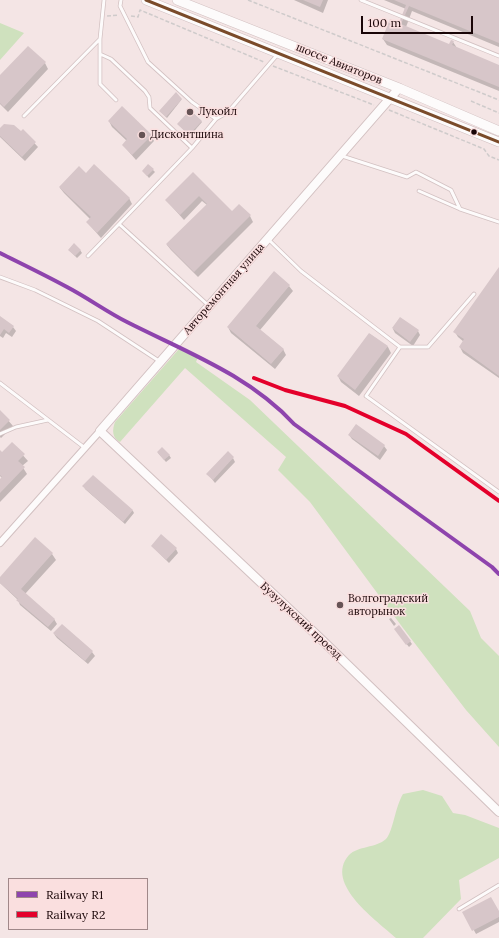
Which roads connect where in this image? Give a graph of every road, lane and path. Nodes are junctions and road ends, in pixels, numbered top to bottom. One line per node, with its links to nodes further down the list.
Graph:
1 (104, 0): 8 (lane)
2 (121, 0): 7 (lane)
3 (146, 0): 11 (main road, шоссе Авиаторов)
4 (177, 0): 14 (main road, шоссе Авиаторов)
5 (248, 0): 17 (path)
6 (361, 0): 12 (lane)
7 (124, 15): 8 (path); 13 (path); 22 (lane)
8 (103, 16): 9 (lane)
9 (100, 39): 10 (lane); 21 (lane)
10 (100, 54): 16 (lane); 25 (lane)
11 (279, 54): 13 (lane); 15 (main road, шоссе Авиаторов)
12 (499, 56)
13 (270, 64): 19 (path); 22 (lane)
14 (399, 88): 15 (main road, Авторемонтная улица); 23 (main road, шоссе Авиаторов)
15 (390, 98): 19 (main road, Авторемонтная улица); 24 (main road, шоссе Авиаторов)
16 (116, 100)
17 (499, 100)
18 (471, 101): 20 (path)
19 (382, 108): 26 (main road, Авторемонтная улица); 27 (path)
20 (499, 113)
21 (24, 116)
22 (216, 119): 25 (lane)
23 (499, 131)
24 (499, 142)
25 (192, 148): 31 (lane)
26 (340, 155): 29 (lane); 32 (main road, Авторемонтная улица)
27 (499, 160)
28 (419, 190): 29 (lane)
29 (460, 209): 30 (lane)
30 (499, 222)
31 (119, 224): 33 (lane); 36 (lane)
32 (268, 238): 36 (main road, Авторемонтная улица); 37 (lane)
33 (88, 256)
34 (0, 277): 38 (lane)
35 (474, 294): 37 (lane)
36 (209, 306): 38 (main road, Авторемонтная улица)
37 (400, 346): 44 (lane)
38 (160, 362): 41 (main road, Авторемонтная улица)
39 (0, 383): 40 (lane)
40 (48, 420): 42 (lane); 43 (lane)
41 (100, 431): 43 (street, Авторемонтная улица); 46 (main road, Бузулукский проезд)
42 (0, 434)
43 (85, 448): 45 (street, Авторемонтная улица)
44 (499, 492)
45 (0, 543)
46 (499, 812)
47 (499, 885): 48 (lane)
48 (459, 909)

